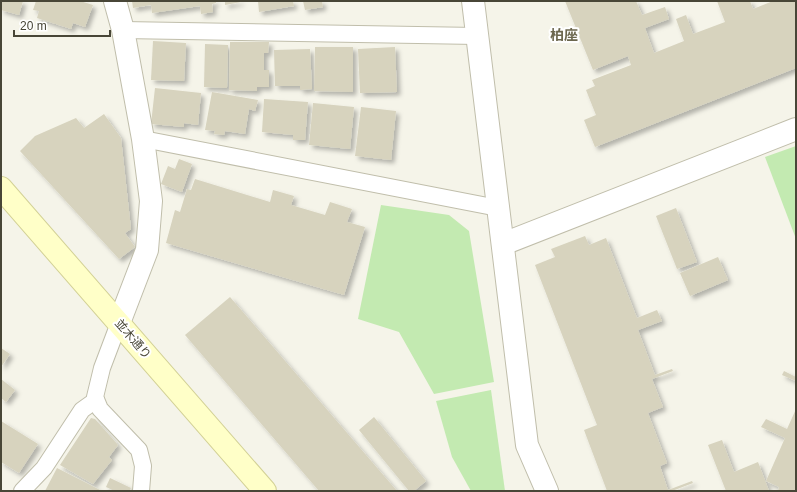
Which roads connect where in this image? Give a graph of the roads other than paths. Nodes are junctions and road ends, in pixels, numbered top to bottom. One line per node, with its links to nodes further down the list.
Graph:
1 (115, 1): 3 (street)
2 (473, 1): 4 (street)
3 (123, 30): 4 (lane); 6 (street)
4 (477, 36): 8 (street)
5 (796, 129): 9 (street)
6 (143, 139): 8 (lane); 10 (street)
7 (1, 188): 10 (street, 並木通り)
8 (498, 208): 9 (street)
9 (503, 244): 15 (street)
10 (119, 323): 11 (lane); 14 (street, 並木通り)
11 (96, 400): 12 (lane); 13 (lane)
12 (22, 491)
13 (141, 491)
14 (265, 491)
15 (547, 491)

